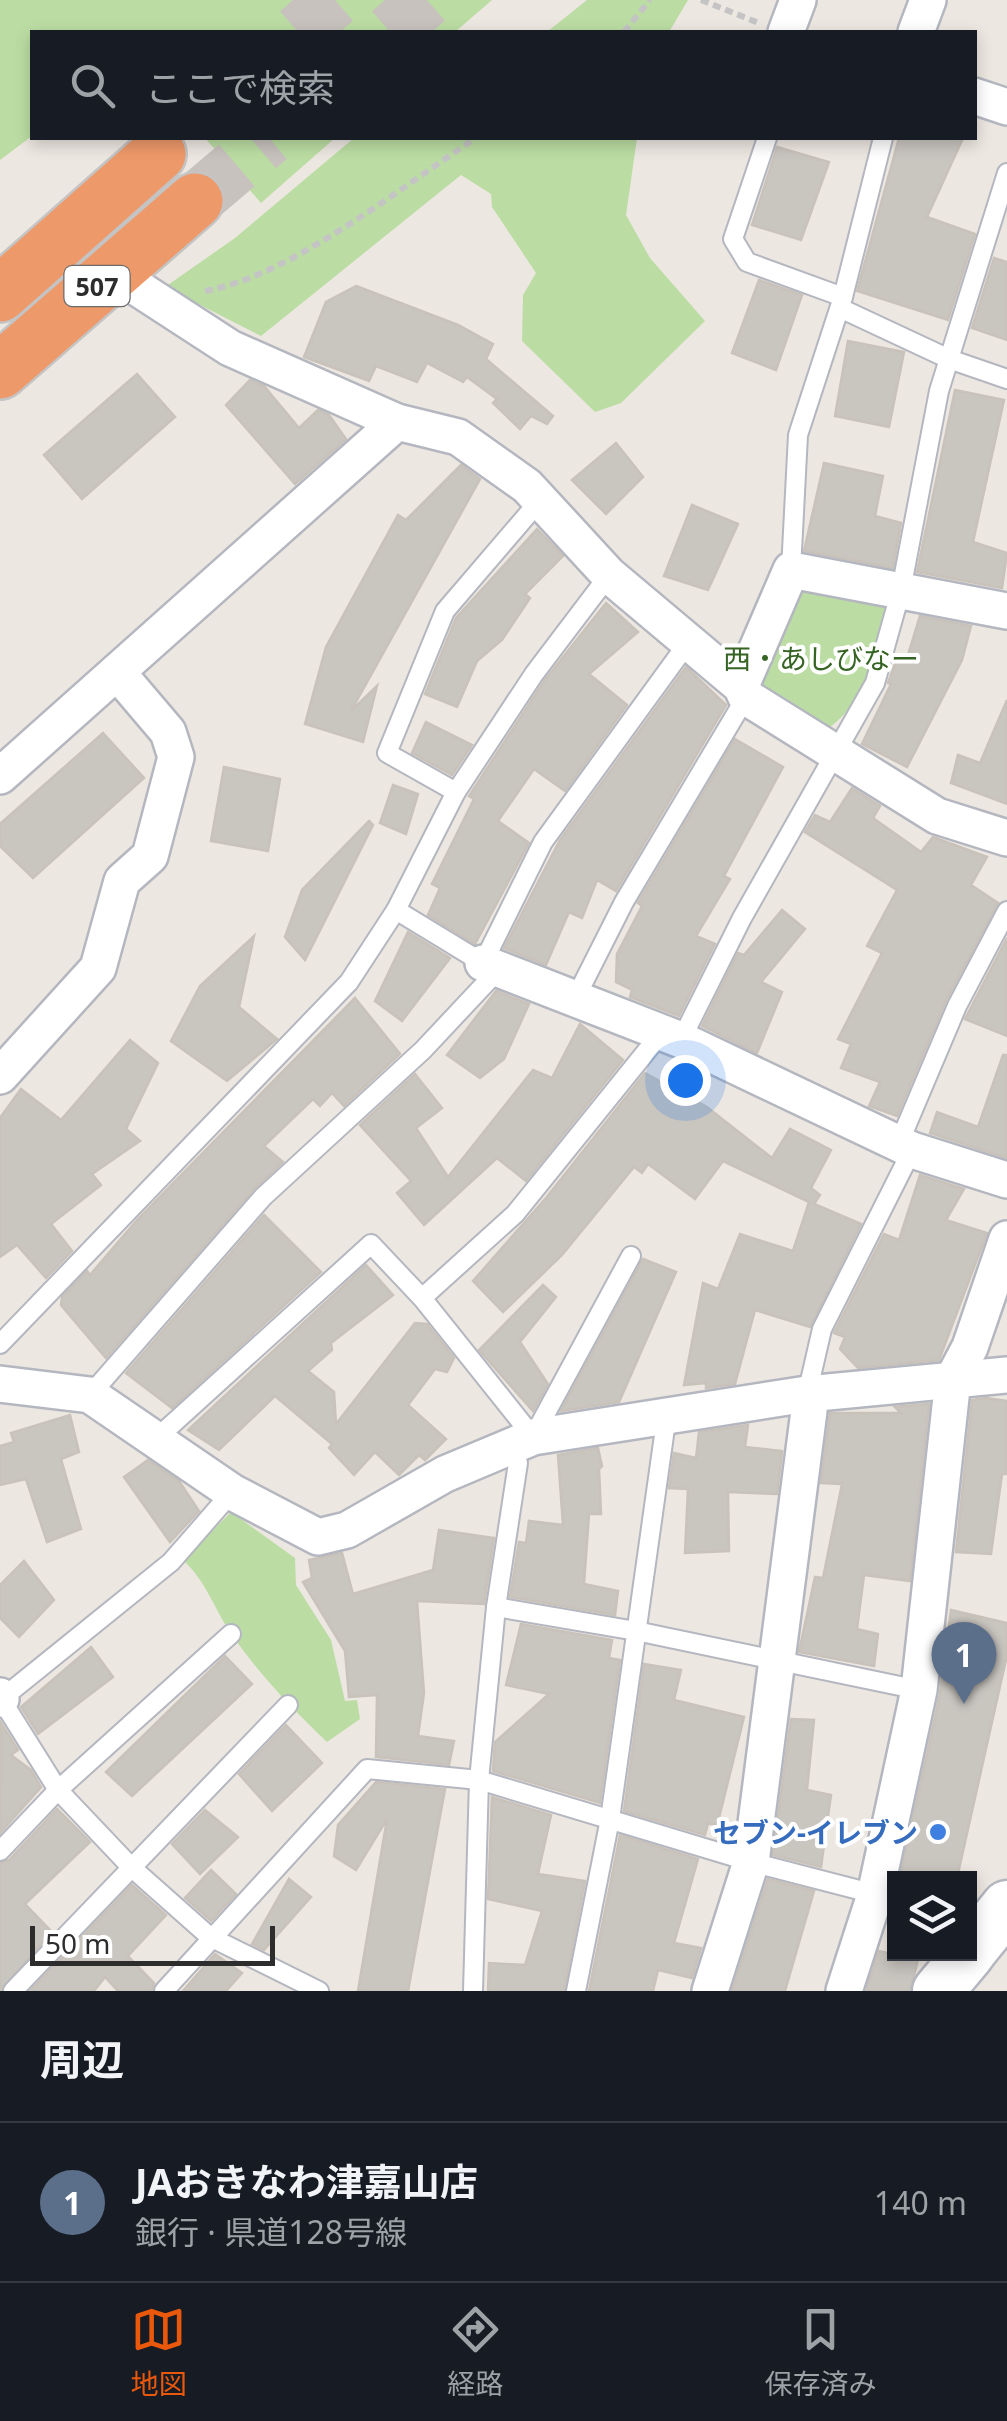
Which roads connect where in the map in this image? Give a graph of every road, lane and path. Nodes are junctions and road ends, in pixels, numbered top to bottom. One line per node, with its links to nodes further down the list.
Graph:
1 (650, 0): 6 (path)
2 (701, 0): 5 (path)
3 (798, 0): 5 (street)
4 (928, 0): 7 (street)
5 (776, 29)
6 (626, 30)
7 (917, 30)
8 (977, 97): 9 (street)
9 (1007, 107)
10 (473, 140): 16 (path)
11 (766, 140): 18 (lane)
12 (883, 140): 18 (lane)
13 (158, 154): 17 (highway, 507)
14 (1007, 173): 19 (lane)
15 (196, 201): 16 (highway, 507)
16 (134, 286): 20 (highway, 507); 22 (street)
17 (0, 294)
18 (841, 302): 19 (lane); 24 (lane)
19 (948, 359): 21 (lane); 26 (lane)
20 (0, 371)
21 (1007, 380)
22 (397, 422): 23 (street); 29 (street)
23 (541, 499): 25 (street); 33 (lane)
24 (790, 570): 26 (street); 30 (street)
25 (608, 575): 28 (street); 33 (lane)
26 (901, 590): 27 (street); 31 (lane)
27 (1007, 610)
28 (687, 644): 30 (street); 37 (lane)
29 (116, 672): 32 (street); 40 (street)
30 (744, 691): 31 (street); 38 (lane)
31 (832, 754): 34 (street); 39 (lane)
32 (0, 776)
33 (456, 792): 35 (lane)
34 (1007, 838)
35 (396, 910): 37 (lane); 46 (lane)
36 (1007, 911): 41 (lane)
37 (491, 966): 38 (street); 51 (lane)
38 (575, 999): 39 (street)
39 (672, 1036): 41 (street); 45 (lane)
40 (0, 1076)
41 (905, 1146): 42 (street); 50 (lane)
42 (1007, 1180)
43 (1007, 1238): 48 (street)
44 (632, 1256): 54 (lane)
45 (422, 1298): 53 (lane); 54 (lane)
46 (0, 1344)
47 (1007, 1375): 48 (street)
48 (953, 1379): 50 (street); 60 (street)
49 (0, 1384): 51 (street)
50 (807, 1394): 52 (street); 59 (street)
51 (90, 1395): 53 (street)
52 (667, 1414): 54 (street); 57 (lane)
53 (158, 1437): 55 (street)
54 (521, 1440): 55 (street); 56 (lane)
55 (232, 1492): 61 (lane)
56 (496, 1608): 57 (lane); 63 (lane)
57 (636, 1631): 59 (lane); 65 (lane)
58 (231, 1634): 64 (lane)
59 (779, 1660): 60 (lane); 67 (street)
60 (919, 1690): 69 (street)
61 (0, 1698): 64 (lane)
62 (288, 1705): 68 (lane)
63 (478, 1780): 65 (lane); 71 (lane); 75 (lane)
64 (58, 1790): 66 (lane); 68 (lane)
65 (610, 1820): 67 (lane); 76 (lane)
66 (0, 1852)
67 (751, 1862): 69 (lane); 77 (street)
68 (131, 1866): 71 (lane); 72 (lane)
69 (885, 1897): 78 (street)
70 (984, 1929): 79 (main road)
71 (210, 1937): 73 (lane); 74 (lane)
72 (12, 1991)
73 (164, 1991)
74 (319, 1991)
75 (473, 1991)
76 (576, 1991)
77 (710, 1991)
78 (844, 1991)
79 (938, 1991)

